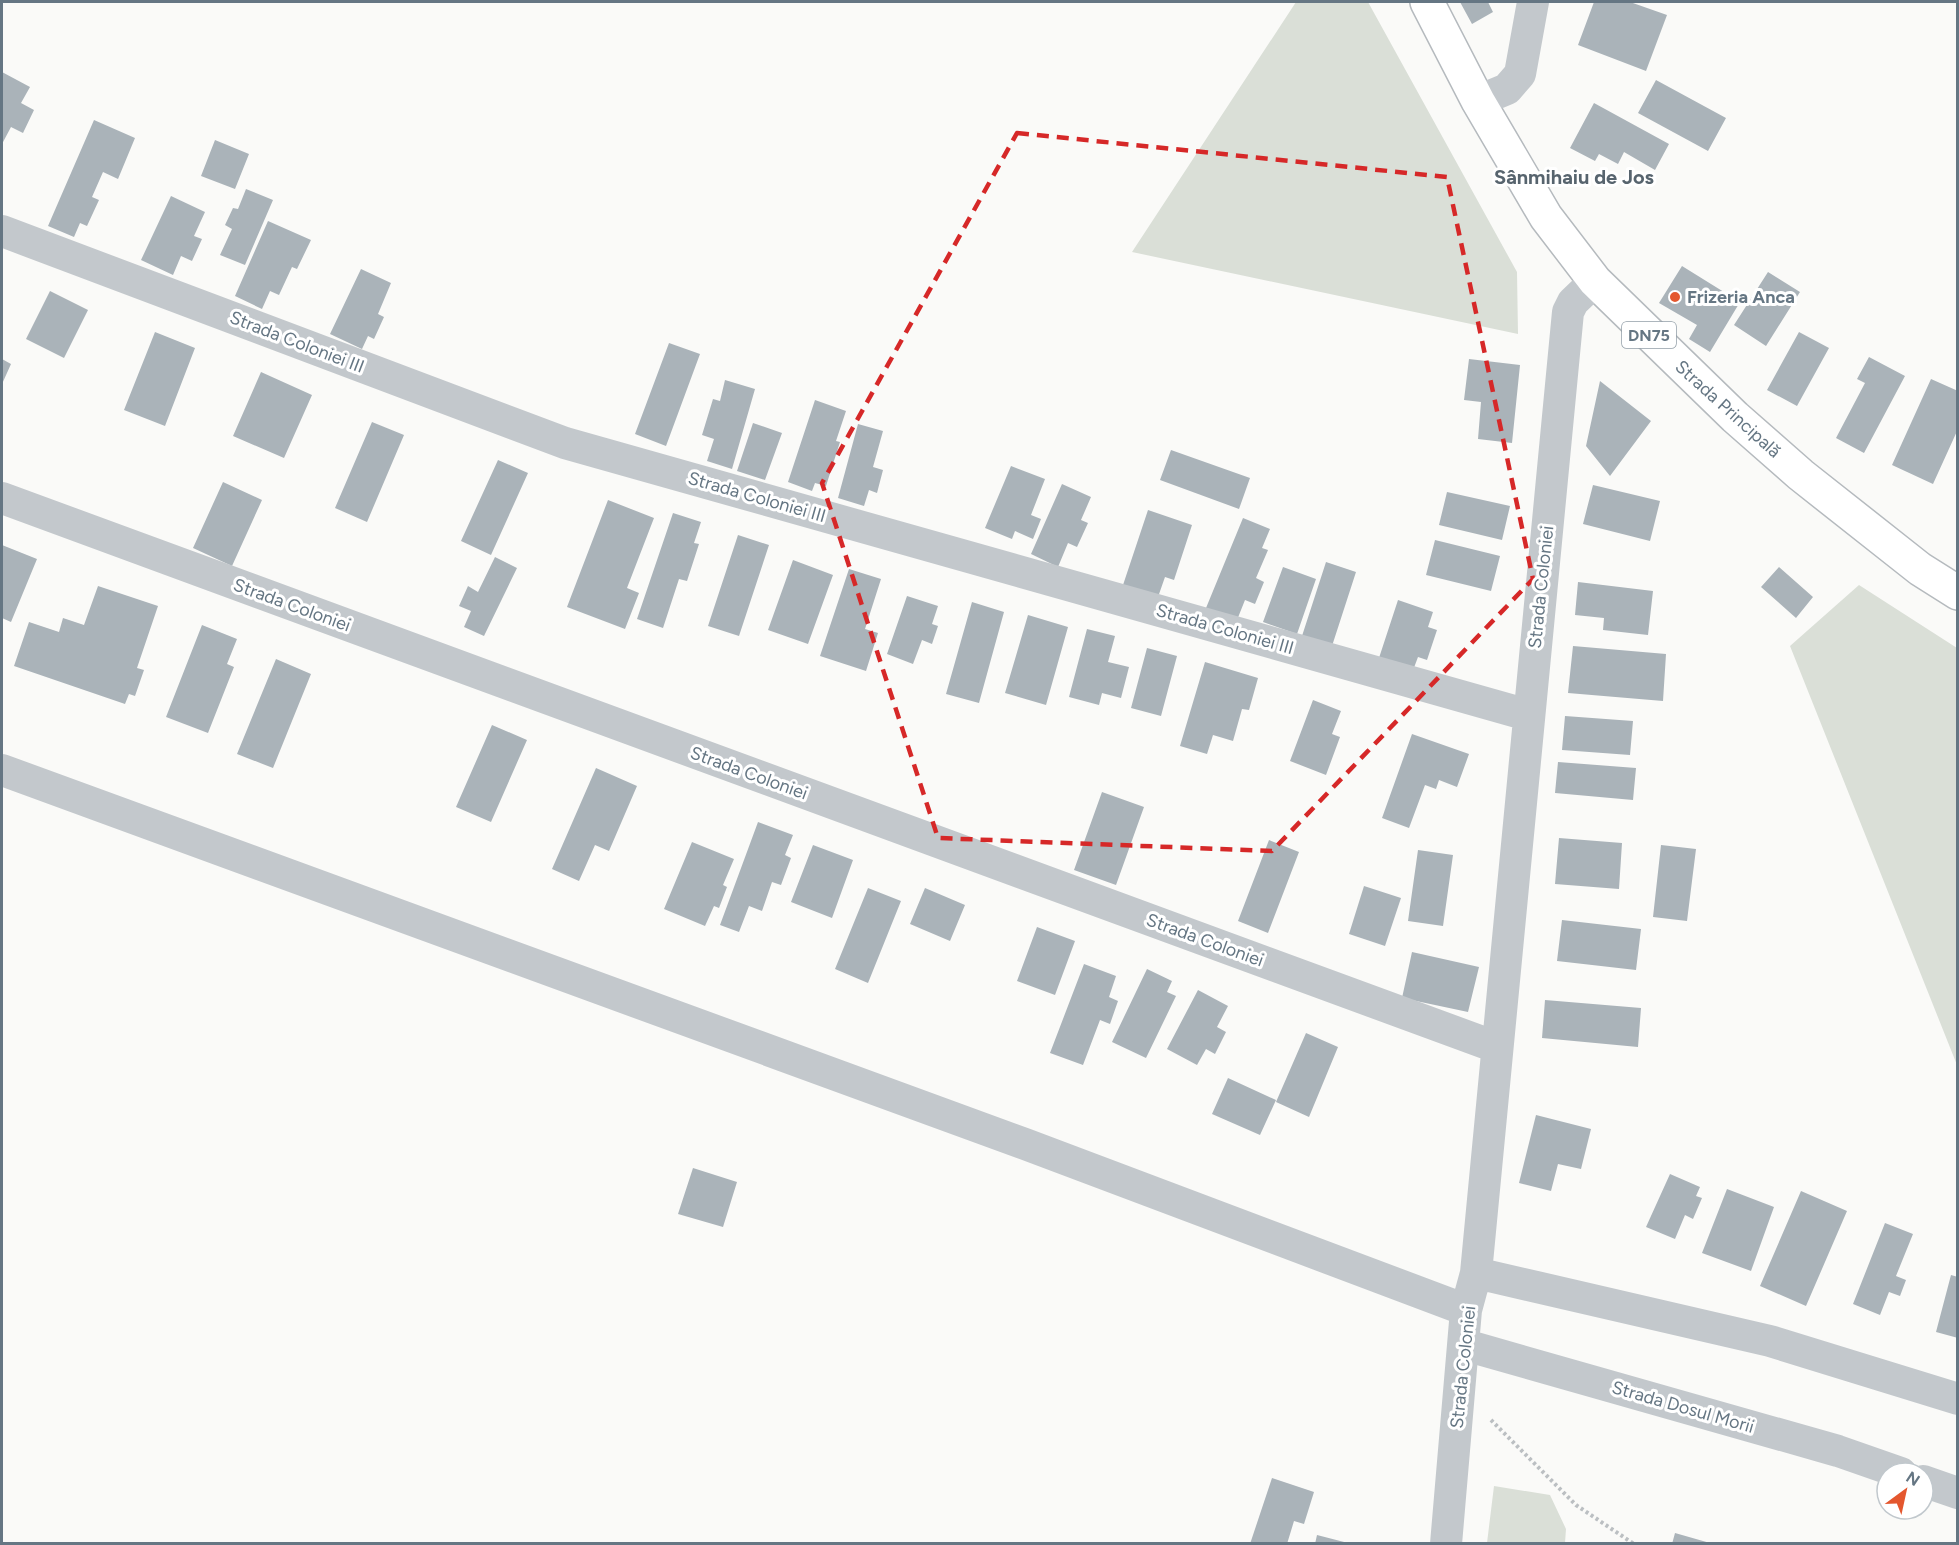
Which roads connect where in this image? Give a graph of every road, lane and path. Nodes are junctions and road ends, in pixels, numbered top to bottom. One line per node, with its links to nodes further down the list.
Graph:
1 (1427, 2): 3 (main road, Strada Principală / DN75)
2 (1533, 2): 3 (street)
3 (1479, 101): 5 (main road, Strada Principală / DN75)
4 (2, 231): 8 (street, Strada Coloniei III)
5 (1595, 281): 7 (main road, Strada Principală / DN75); 8 (street, Strada Coloniei)
6 (2, 498): 10 (street, Strada Coloniei)
7 (1958, 593)
8 (1528, 715): 10 (street, Strada Coloniei)
9 (2, 770): 12 (street)
10 (1496, 1047): 11 (street, Strada Coloniei)
11 (1476, 1273): 12 (street, Strada Coloniei); 15 (street)
12 (1466, 1310): 13 (street, Strada Coloniei)
13 (1465, 1345): 14 (street, Strada Coloniei); 16 (street, Strada Dosul Morii)
14 (1460, 1390): 19 (street, Strada Coloniei); 20 (path)
15 (1958, 1399)
16 (1875, 1464)
17 (1935, 1485): 18 (street)
18 (1958, 1493)
19 (1446, 1544)
20 (1634, 1544)

